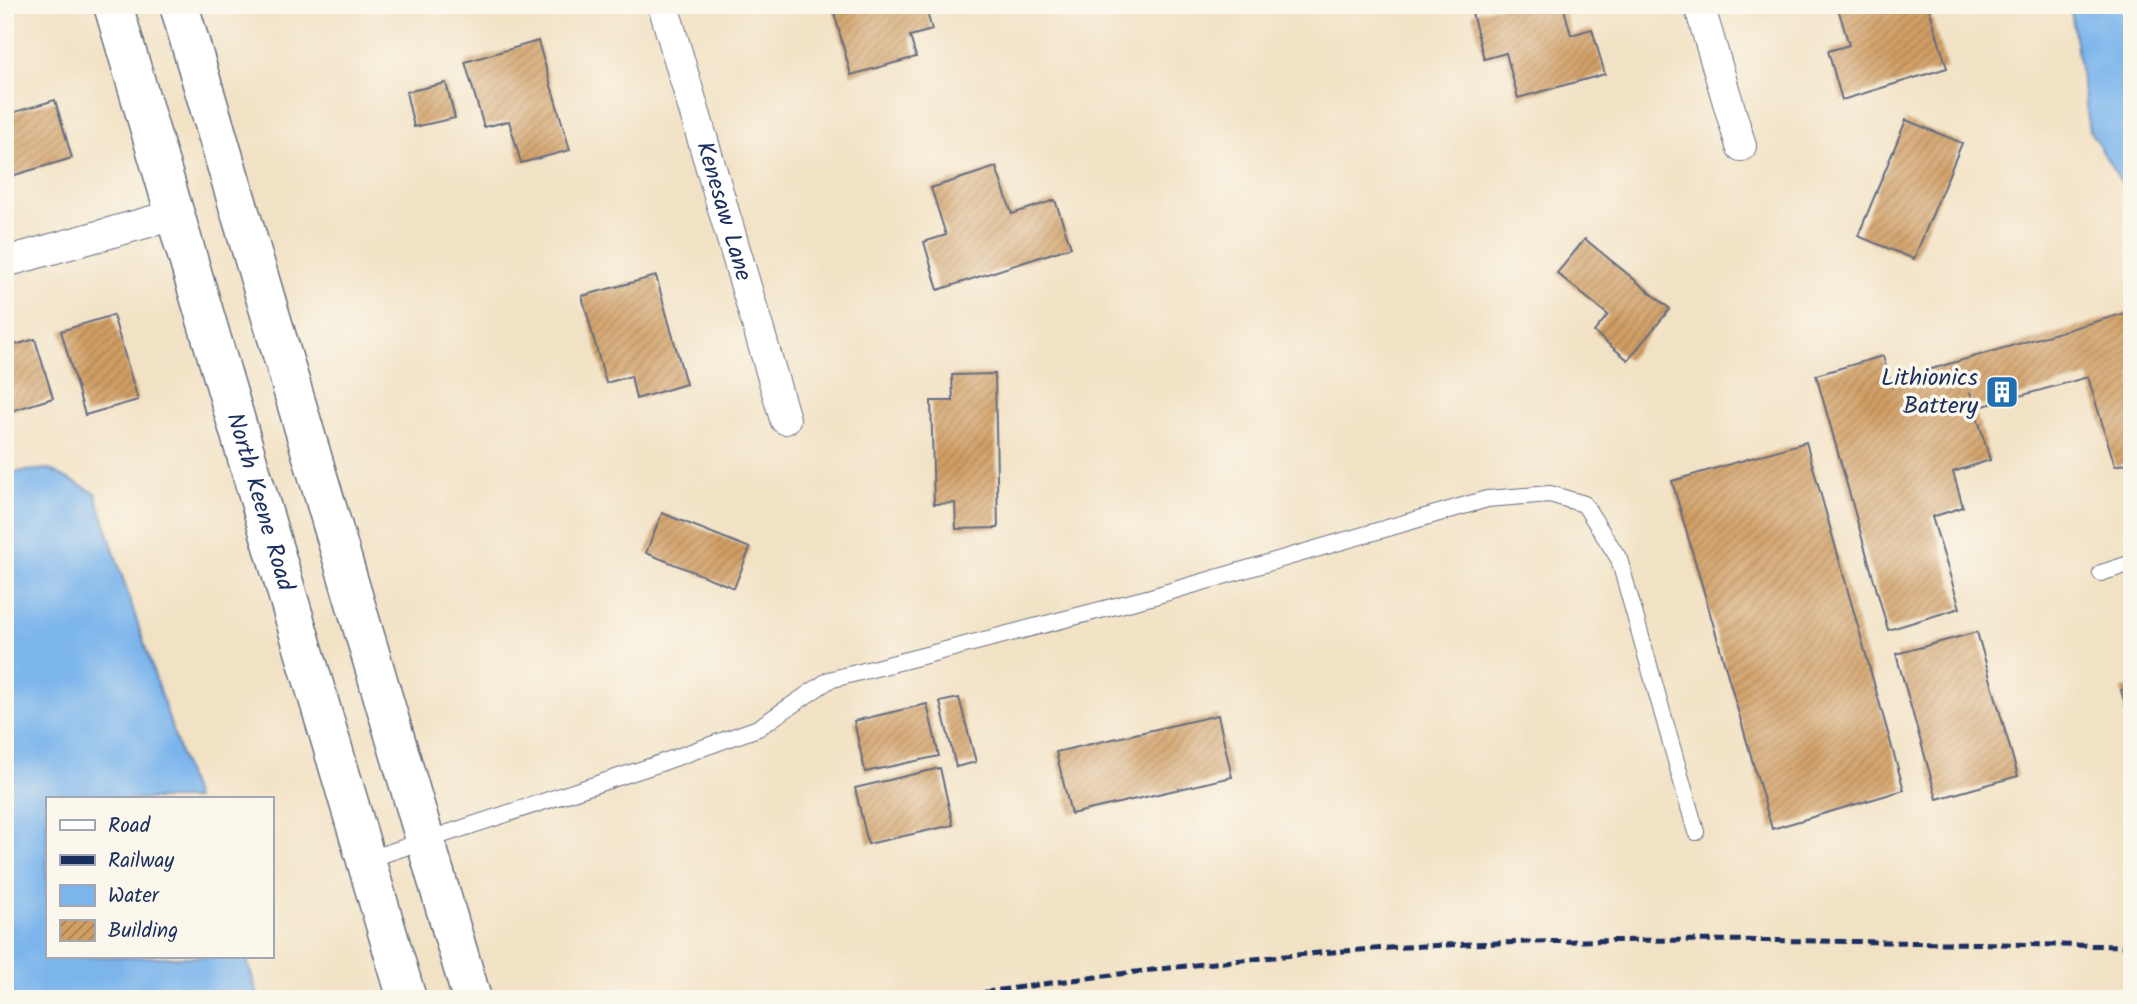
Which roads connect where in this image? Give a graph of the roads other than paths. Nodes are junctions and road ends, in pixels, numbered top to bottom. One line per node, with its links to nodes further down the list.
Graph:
1 (113, 5): 6 (main road, North Keene Road)
2 (179, 5): 12 (main road)
3 (663, 5): 8 (street, Kenesaw Lane)
4 (1699, 5): 5 (street)
5 (1741, 146)
6 (174, 215): 7 (street); 13 (main road, North Keene Road)
7 (5, 262)
8 (785, 419)
9 (2132, 563): 10 (lane)
10 (2101, 573)
11 (1696, 832): 12 (lane)
12 (425, 842): 13 (lane); 15 (main road)
13 (366, 860): 14 (main road, North Keene Road)
14 (407, 999)
15 (472, 999)

